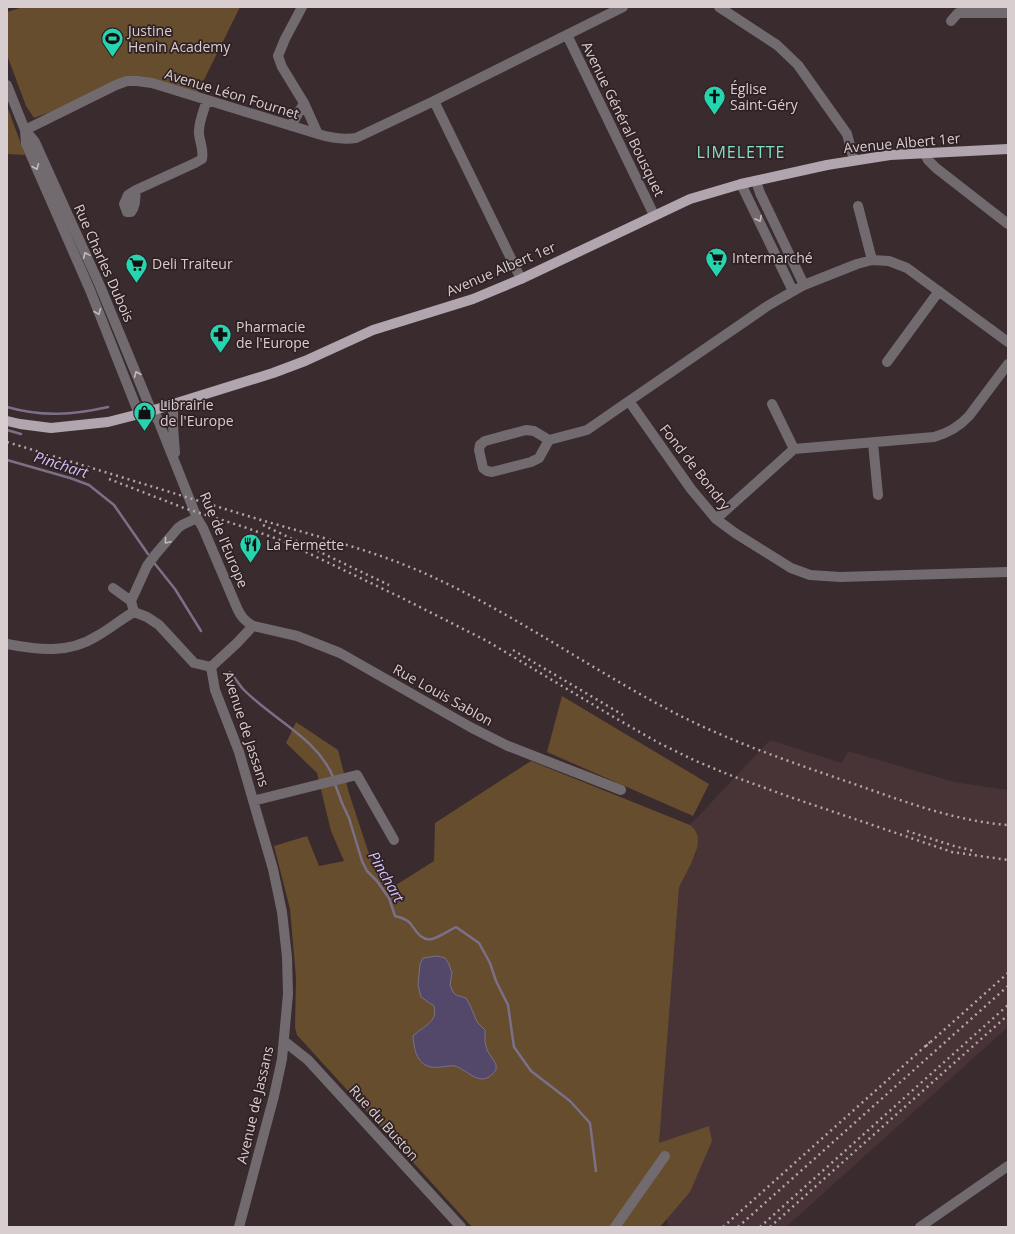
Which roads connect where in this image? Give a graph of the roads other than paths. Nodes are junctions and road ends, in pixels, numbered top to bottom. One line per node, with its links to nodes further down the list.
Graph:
1 (302, 7): 11 (street)
2 (719, 7): 18 (street)
3 (617, 8): 7 (street, Avenue Léon Fournet)
4 (955, 10): 5 (street); 6 (street)
5 (1008, 13)
6 (950, 21)
7 (567, 35): 10 (street, Avenue Léon Fournet); 24 (street, Avenue Général Bousquet)
8 (7, 85): 13 (street, Rue Charles Dubois)
9 (207, 100): 12 (street, Avenue Léon Fournet); 13 (street, Avenue Léon Fournet); 22 (street)
10 (434, 101): 14 (street, Avenue Léon Fournet); 27 (street)
11 (304, 103): 12 (street); 14 (street)
12 (291, 126): 14 (street, Avenue Léon Fournet)
13 (25, 130): 29 (street, Rue Charles Dubois, one-way to 13); 30 (street, Rue Charles Dubois, one-way to 30)
14 (318, 134)
15 (1008, 149): 17 (main road, Avenue Albert 1er)
16 (924, 152): 17 (main road, Avenue Albert 1er); 18 (main road, Avenue Albert 1er); 19 (street)
17 (940, 152): 19 (street)
18 (854, 160): 20 (main road, Avenue Albert 1er)
19 (943, 173): 25 (street)
20 (756, 181): 21 (main road, Avenue Albert 1er); 28 (street)
21 (741, 184): 24 (main road, Avenue Albert 1er); 31 (street, one-way to 31)
22 (136, 190)
23 (858, 206): 26 (street)
24 (654, 215): 27 (main road, Avenue Albert 1er)
25 (1008, 224)
26 (872, 260): 28 (street); 32 (street)
27 (521, 279): 39 (main road, Avenue Albert 1er)
28 (804, 285): 31 (street)
29 (100, 286): 30 (street); 34 (street, Rue Charles Dubois)
30 (90, 290): 35 (street, Rue Charles Dubois, one-way to 35)
31 (793, 291): 38 (street)
32 (939, 291): 33 (street); 36 (street)
33 (1008, 342)
34 (127, 351): 35 (street); 41 (street, Rue Charles Dubois, one-way to 34)
35 (116, 356): 42 (street, Rue Charles Dubois)
36 (887, 362)
37 (1008, 364): 45 (street)
38 (629, 401): 44 (street); 50 (street, Fond de Bondry)
39 (173, 404): 41 (main road, Avenue Albert 1er); 47 (street, Rue de l'Europe)
40 (772, 404): 46 (street)
41 (153, 410): 42 (main road, Avenue Albert 1er); 47 (street, Rue de l'Europe)
42 (139, 414): 43 (main road, Avenue Albert 1er)
43 (7, 421)
44 (549, 440): 44 (street)
45 (873, 443): 46 (street); 48 (street)
46 (794, 449): 50 (street)
47 (175, 461): 49 (street, Rue de l'Europe)
48 (878, 495)
49 (197, 518): 53 (street, one-way to 53); 55 (street, Rue de l'Europe)
50 (716, 519): 51 (street, Fond de Bondry)
51 (1008, 572)
52 (113, 588): 53 (street)
53 (131, 601): 54 (street)
54 (134, 612): 56 (street); 57 (street)
55 (253, 626): 57 (street); 58 (street, Rue Louis Sablon)
56 (7, 644)
57 (211, 667): 59 (street, Avenue de Jassans)
58 (621, 790)
59 (253, 800): 60 (street, Avenue de Jassans); 61 (street, Avenue de Jassans)
60 (394, 840)
61 (284, 1041): 64 (street, Avenue de Jassans); 65 (street, Rue du Buston)
62 (665, 1156): 66 (street)
63 (1008, 1166): 67 (street)
64 (238, 1227)
65 (461, 1227)
66 (615, 1227)
67 (920, 1227)

